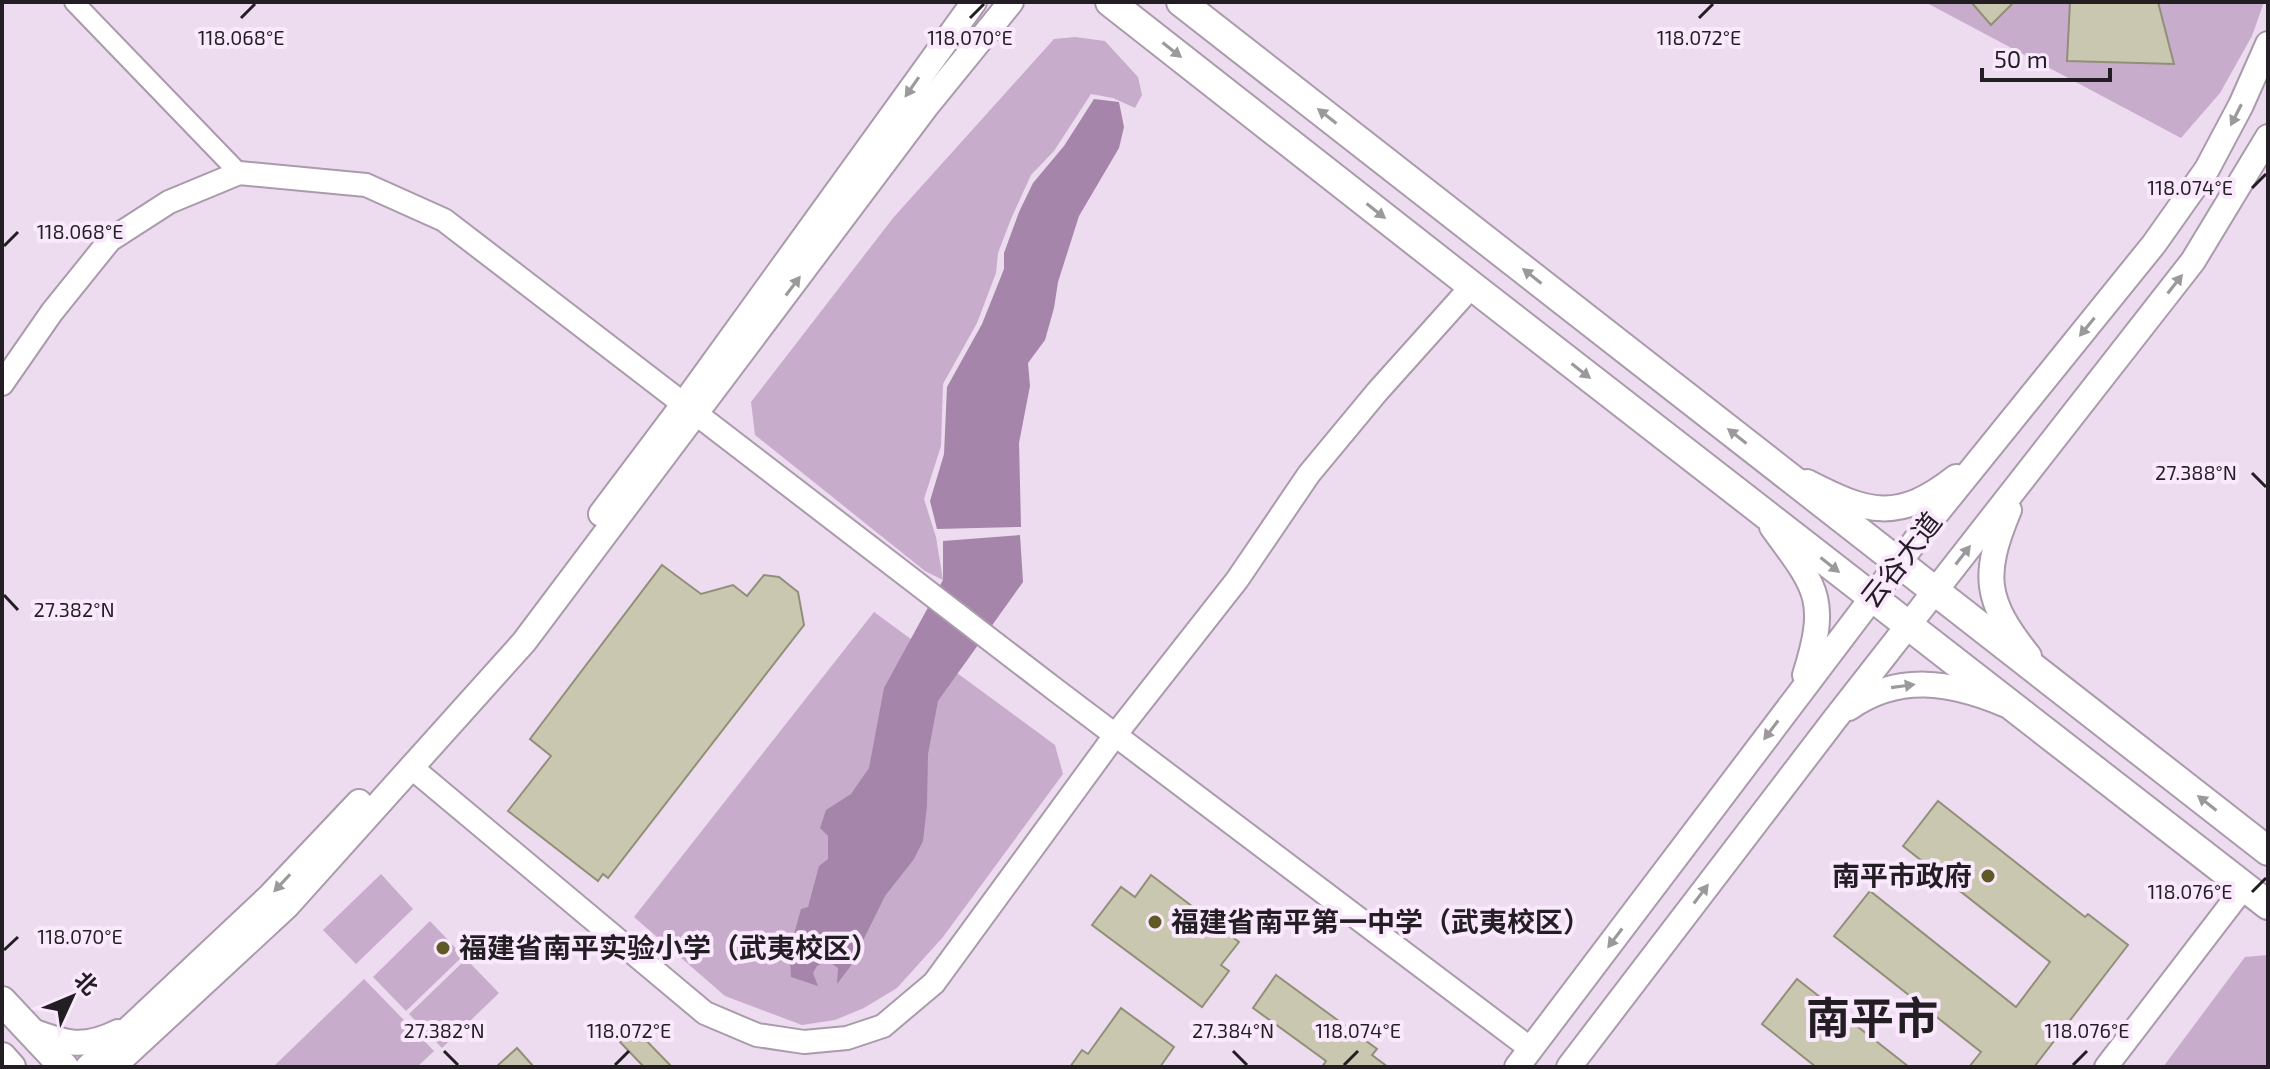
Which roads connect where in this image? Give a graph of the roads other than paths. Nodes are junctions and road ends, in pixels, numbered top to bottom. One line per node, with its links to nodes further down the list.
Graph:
1 (74, 2): 8 (street)
2 (974, 2): 12 (main road, one-way to 12)
3 (1011, 2): 12 (main road, one-way to 3)
4 (1110, 2): 9 (main road, one-way to 9)
5 (1181, 2): 14 (main road, one-way to 5)
6 (2268, 44): 13 (main road, 云谷大道, one-way to 13)
7 (2268, 137): 15 (main road, 云谷大道, one-way to 7)
8 (239, 173): 10 (street); 12 (street)
9 (1472, 286): 16 (main road, one-way to 16); 25 (street)
10 (2, 384)
11 (2, 403): 12 (street)
12 (686, 415): 25 (street); 26 (main road); 31 (main road, one-way to 31)
13 (1983, 456): 14 (main road); 17 (main road, 云谷大道)
14 (1774, 464): 17 (main road)
15 (2019, 485): 18 (main road, 云谷大道, one-way to 15); 21 (main road)
16 (1759, 509): 19 (main road, one-way to 19); 22 (main road)
17 (1899, 562): 18 (main road); 19 (main road, 云谷大道)
18 (1935, 590): 20 (main road, 云谷大道); 21 (main road)
19 (1871, 597): 20 (main road); 22 (main road, 云谷大道)
20 (1907, 626): 23 (main road); 24 (main road, 云谷大道)
21 (2045, 676): 27 (main road, one-way to 21)
22 (1799, 694): 33 (main road, 云谷大道, one-way to 33)
23 (2013, 708): 24 (main road, one-way to 23); 28 (main road)
24 (1835, 719): 40 (main road, 云谷大道, one-way to 24)
25 (1112, 739): 26 (street); 33 (street)
26 (411, 767): 31 (main road)
27 (2268, 851)
28 (2244, 887): 29 (main road); 41 (street)
29 (2268, 905)
30 (2, 1001): 32 (main road)
31 (141, 1029): 32 (main road); 37 (main road); 38 (main road); 39 (main road)
32 (29, 1030): 36 (main road)
33 (1524, 1058)
34 (3, 1062): 35 (main road)
35 (11, 1067)
36 (64, 1067)
37 (88, 1067)
38 (113, 1067)
39 (133, 1067)
40 (1569, 1067)
41 (2106, 1067)

